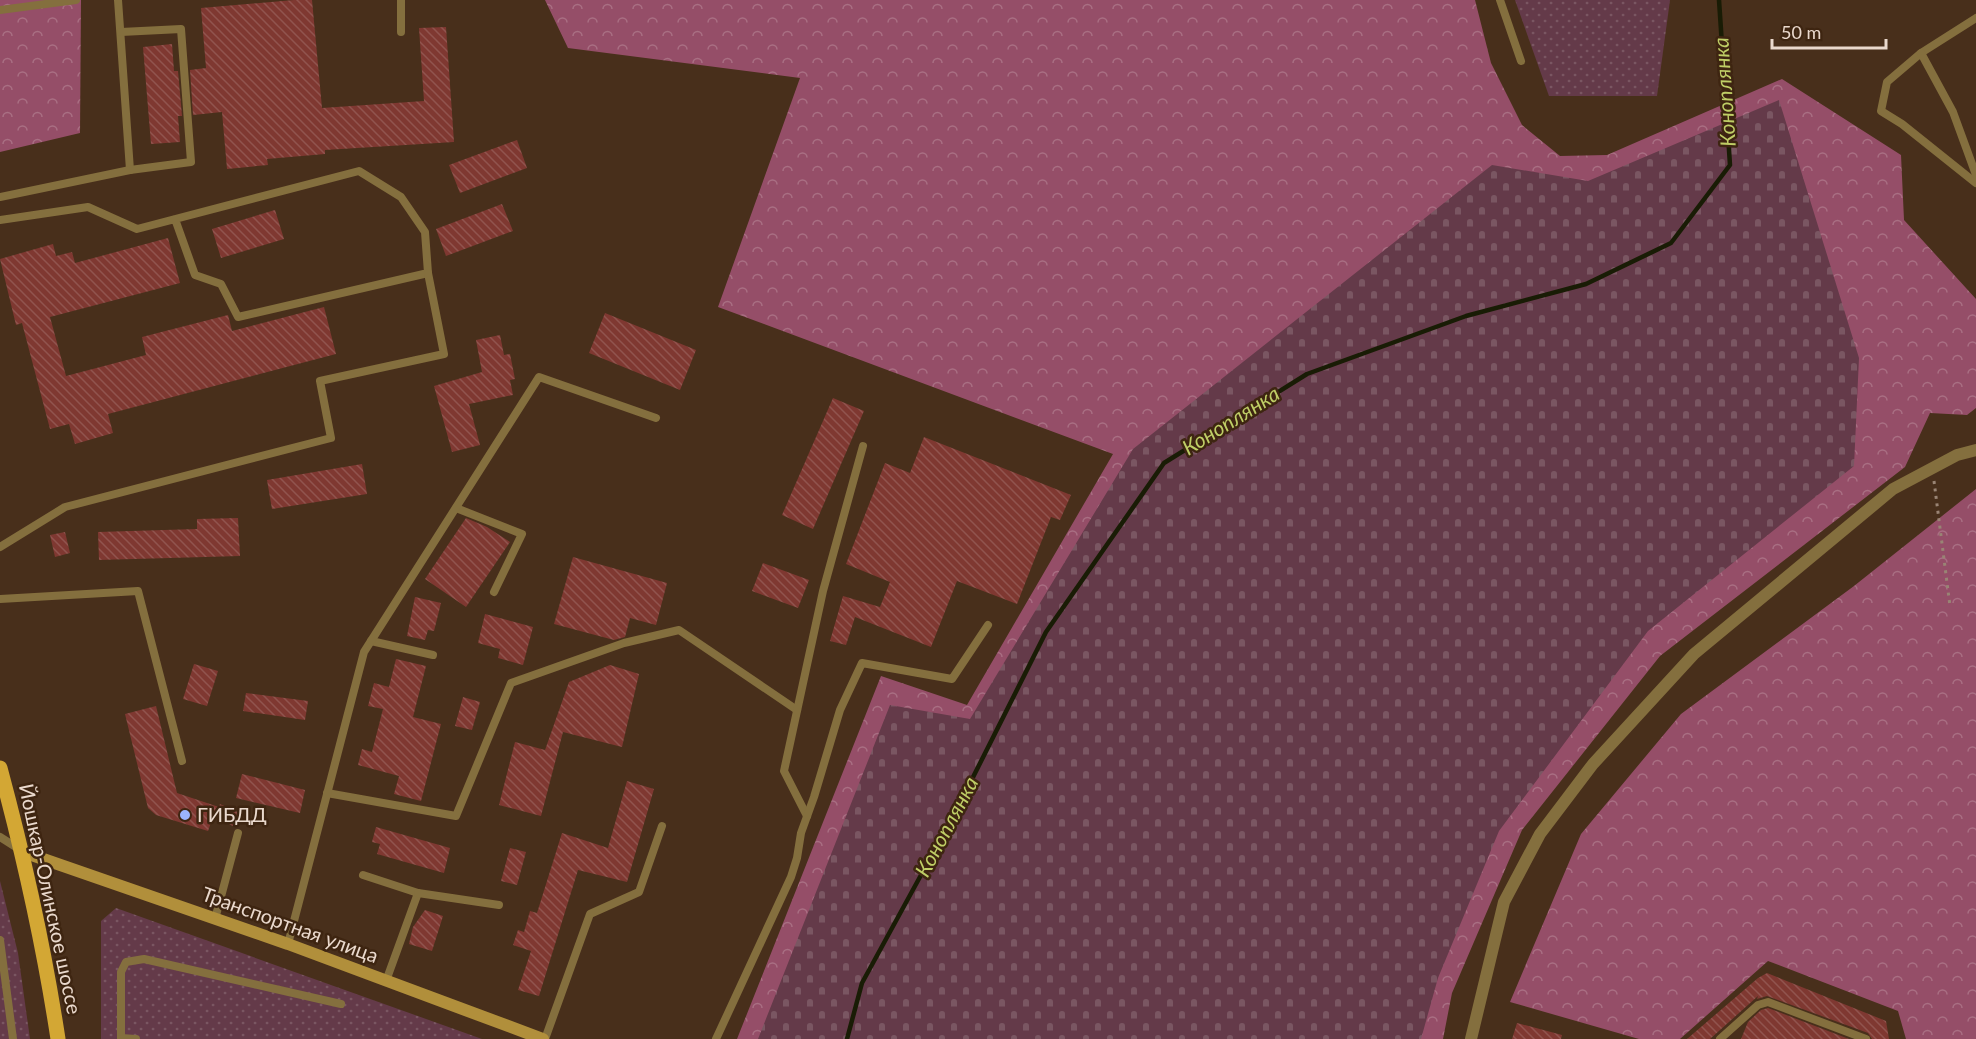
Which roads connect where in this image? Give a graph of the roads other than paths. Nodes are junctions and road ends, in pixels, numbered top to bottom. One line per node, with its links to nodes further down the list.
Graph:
1 (76, 0): 5 (lane)
2 (118, 0): 7 (lane)
3 (401, 0): 8 (lane)
4 (1500, 0): 10 (lane)
5 (0, 10)
6 (1976, 18): 9 (lane)
7 (121, 32): 11 (lane); 11 (lane)
8 (401, 32)
9 (1920, 53): 12 (lane); 13 (lane)
10 (1521, 61)
11 (130, 170): 14 (lane)
12 (1976, 175)
13 (1976, 183)
14 (0, 197)
15 (175, 219): 16 (lane); 17 (lane); 17 (lane)
16 (0, 220)
17 (428, 273): 22 (lane)
18 (656, 418): 21 (lane)
19 (863, 446): 28 (lane)
20 (1976, 450): 51 (street)
21 (456, 507): 23 (lane); 26 (lane)
22 (0, 547)
23 (494, 592)
24 (0, 599): 29 (lane)
25 (988, 625): 32 (lane)
26 (371, 641): 27 (lane); 31 (lane)
27 (433, 655)
28 (797, 710): 31 (lane); 32 (lane)
29 (182, 761)
30 (0, 768): 36 (main road, Йошкар-Олинское шоссе)
31 (327, 793): 42 (lane)
32 (807, 816): 50 (lane)
33 (662, 826): 49 (lane)
34 (238, 833): 40 (lane)
35 (0, 837): 36 (lane)
36 (22, 852): 40 (main road, Транспортная улица); 47 (main road, Йошкар-Олинское шоссе)
37 (363, 875): 38 (lane)
38 (418, 893): 39 (lane); 43 (lane)
39 (499, 905)
40 (215, 919): 42 (main road, Транспортная улица)
41 (0, 940): 46 (lane)
42 (288, 944): 43 (main road, Транспортная улица)
43 (386, 981): 49 (main road, Транспортная улица)
44 (341, 1004): 45 (lane)
45 (122, 1038): 48 (lane)
46 (13, 1039)
47 (58, 1039)
48 (136, 1039)
49 (544, 1039)
50 (716, 1039)
51 (1471, 1039)
52 (1721, 1039): 53 (lane)
53 (1866, 1039)

